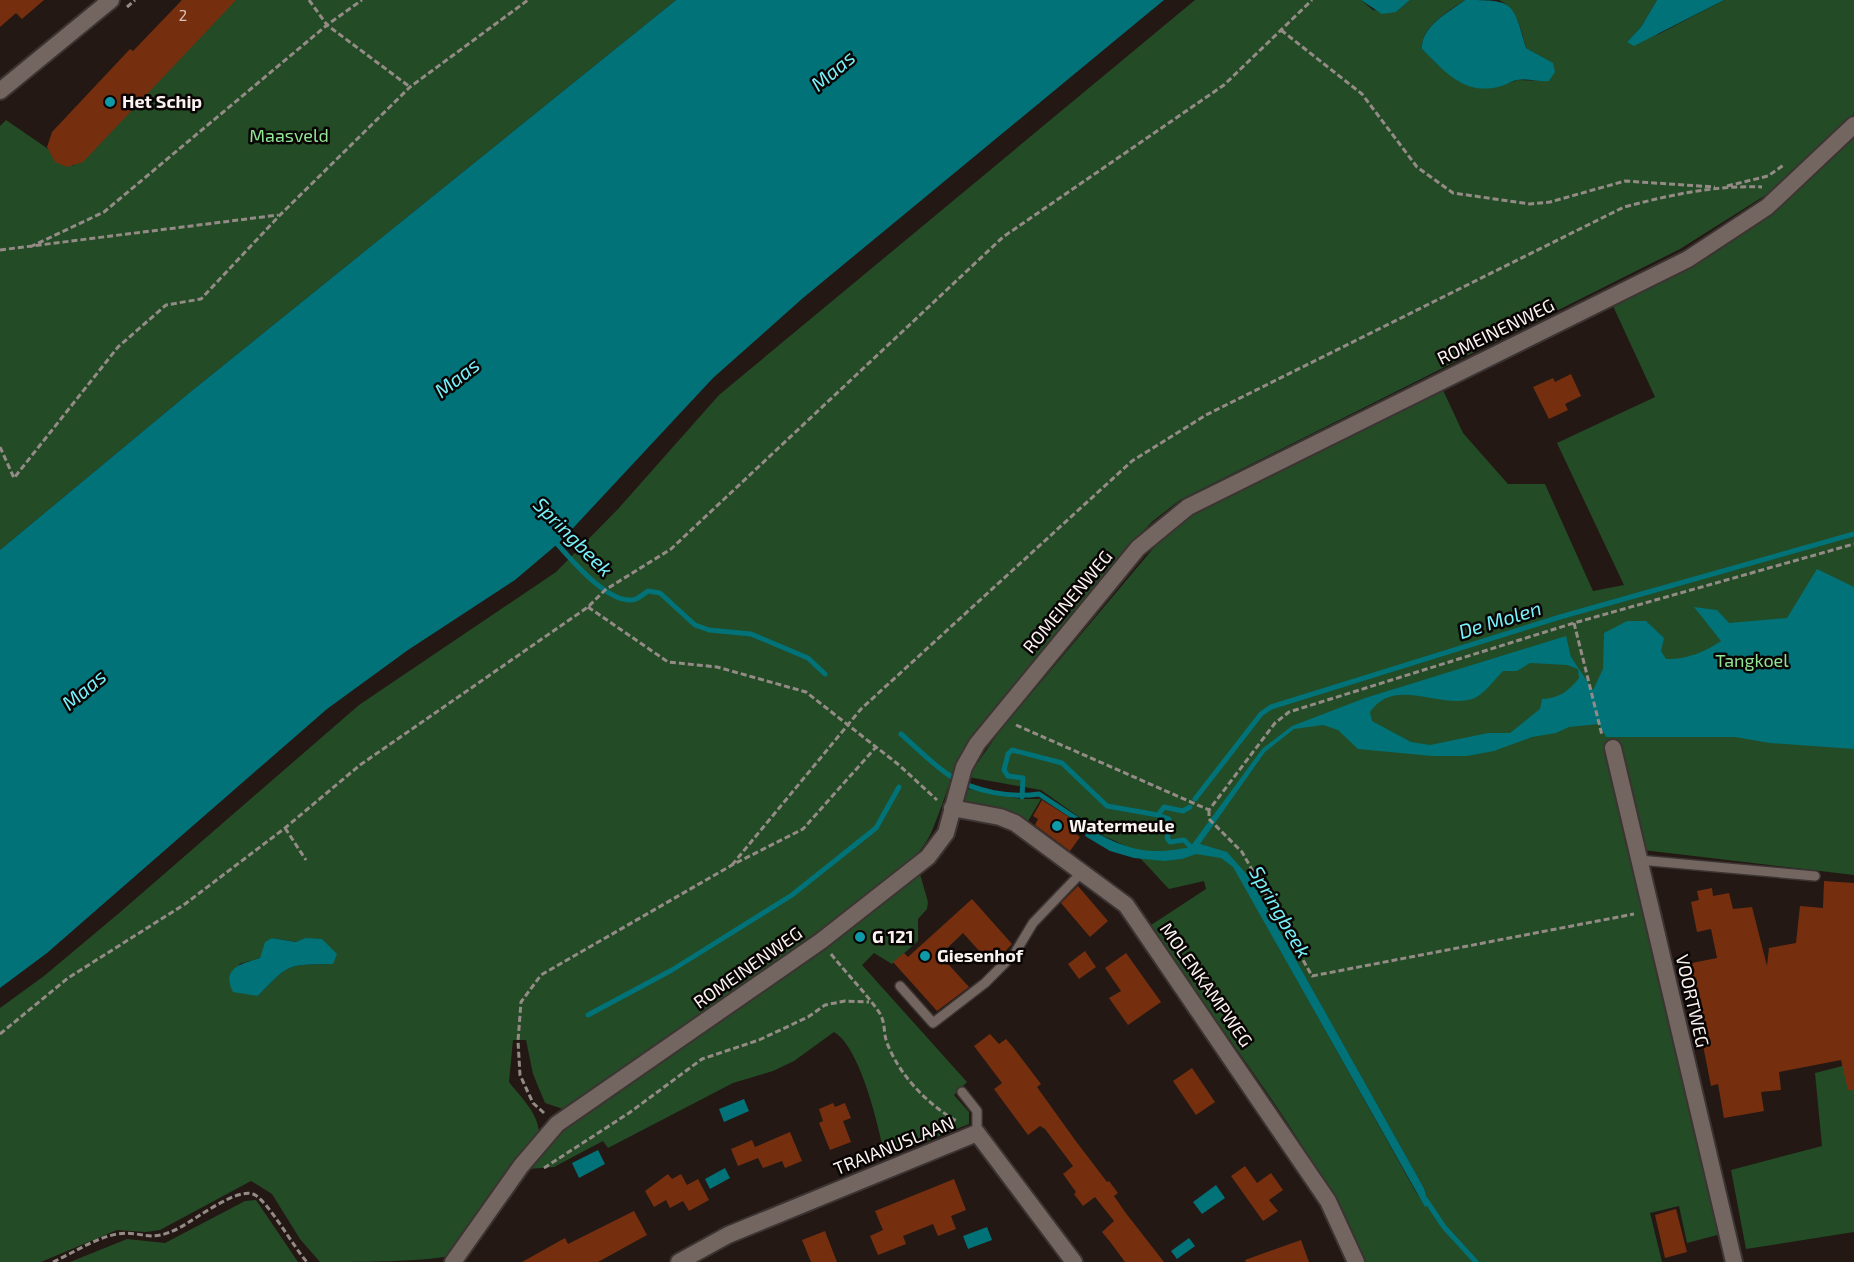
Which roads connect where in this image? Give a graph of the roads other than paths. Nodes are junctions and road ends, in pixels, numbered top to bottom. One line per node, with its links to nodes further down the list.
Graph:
1 (111, 0): 2 (street)
2 (0, 92)
3 (1854, 125): 5 (street, ROMEINENWEG)
4 (1613, 748): 6 (street, VOORTWEG)
5 (952, 808): 7 (street, MOLENKAMPWEG); 12 (street, ROMEINENWEG)
6 (1639, 860): 8 (lane); 16 (street, VOORTWEG)
7 (1082, 872): 9 (lane); 15 (street, MOLENKAMPWEG)
8 (1815, 876)
9 (900, 986)
10 (962, 1092): 11 (lane)
11 (977, 1133): 13 (street, TRAIANUSLAAN); 14 (street, TRAIANUSLAAN)
12 (453, 1262)
13 (679, 1262)
14 (1074, 1262)
15 (1356, 1262)
16 (1734, 1262)

